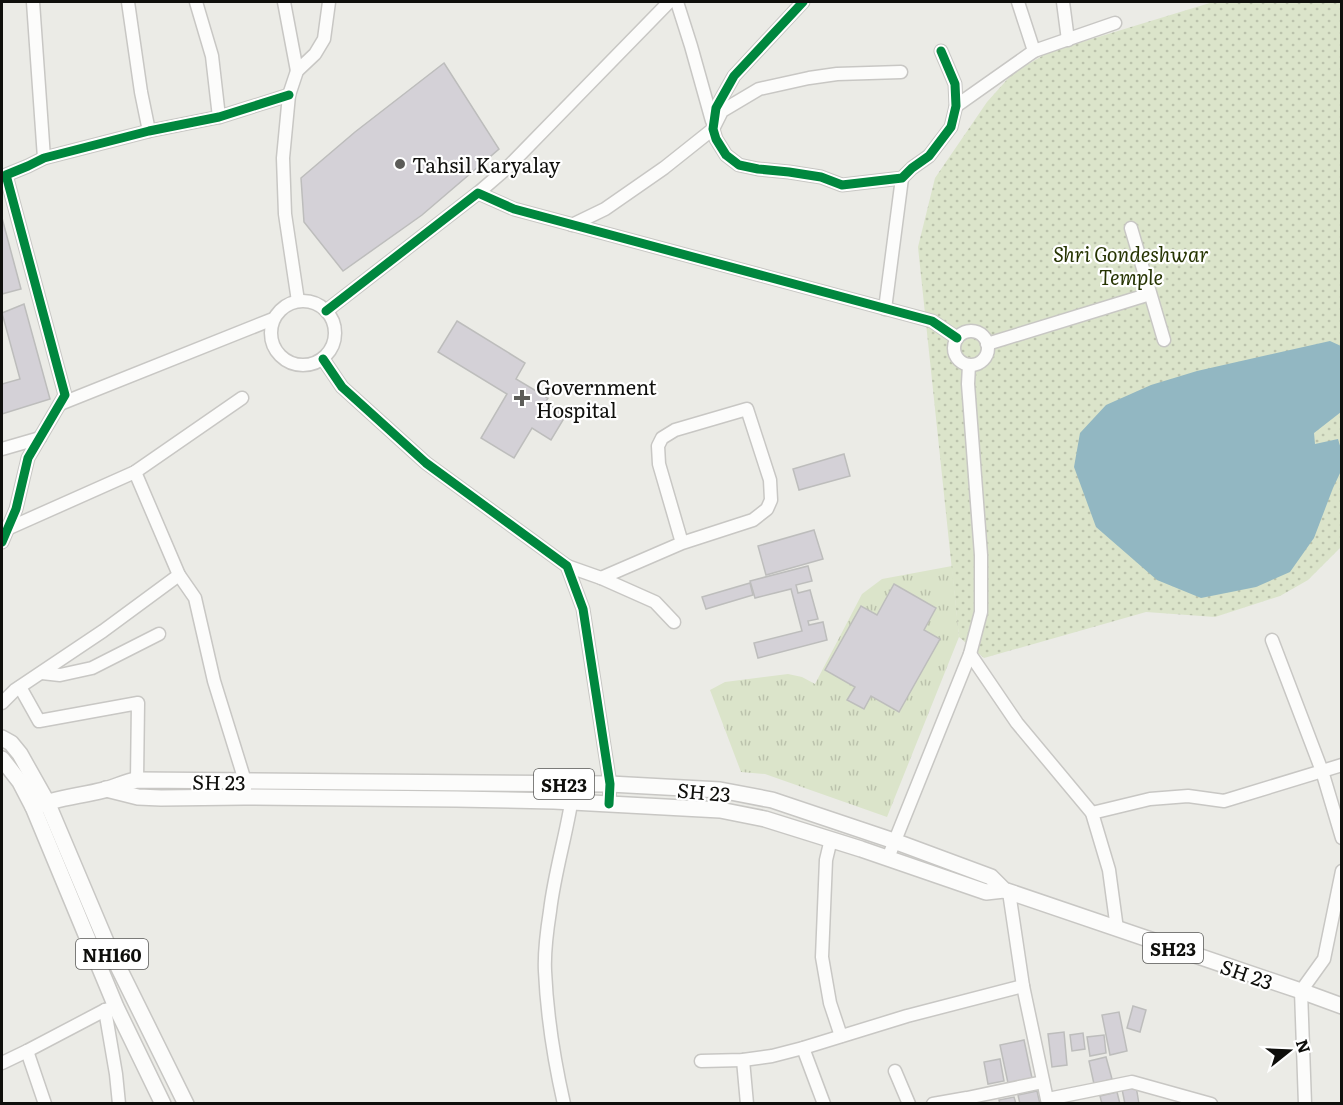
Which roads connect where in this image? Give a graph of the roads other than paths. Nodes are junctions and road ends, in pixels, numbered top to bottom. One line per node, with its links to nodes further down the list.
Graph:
1 (33, 2): 22 (street)
2 (129, 2): 21 (street)
3 (196, 2): 19 (street)
4 (284, 2): 15 (street)
5 (329, 2): 15 (street)
6 (669, 2): 25 (street)
7 (677, 2): 20 (street)
8 (803, 2): 20 (street)
9 (1018, 2): 14 (street)
10 (1063, 2): 12 (street)
11 (1114, 23): 12 (street)
12 (1068, 40): 14 (street)
13 (941, 51): 18 (street)
14 (1034, 51): 18 (street)
15 (297, 71): 17 (street)
16 (902, 72): 20 (street)
17 (289, 95): 19 (street); 29 (street)
18 (956, 106): 24 (street)
19 (219, 117): 21 (street)
20 (713, 129): 24 (street); 26 (street)
21 (149, 131): 22 (street)
22 (44, 158): 23 (street)
23 (4, 175): 39 (street)
24 (902, 178): 30 (street)
25 (478, 193): 26 (street); 31 (street)
26 (572, 225): 30 (street)
27 (1131, 228): 28 (street)
28 (1150, 294): 34 (street); 35 (street)
29 (298, 301): 31 (street); 32 (street)
30 (885, 309): 33 (street)
31 (326, 311): 36 (street)
32 (273, 319): 36 (street); 39 (street)
33 (957, 338): 35 (street); 37 (street)
34 (1164, 340)
35 (987, 344): 37 (street)
36 (323, 358): 46 (street)
37 (969, 365): 52 (street)
38 (242, 398): 42 (street)
39 (60, 404): 40 (street)
40 (40, 438): 41 (street); 43 (street)
41 (2, 449)
42 (135, 472): 43 (street); 47 (street)
43 (7, 529): 44 (street)
44 (2, 542)
45 (682, 543): 45 (street); 48 (street)
46 (567, 566): 48 (street); 64 (street)
47 (178, 575): 53 (street); 66 (street)
48 (601, 578): 49 (street)
49 (674, 622)
50 (159, 634): 53 (street)
51 (1272, 640): 59 (street)
52 (970, 654): 73 (street); 77 (street)
53 (42, 673): 54 (street)
54 (20, 687): 55 (street); 60 (street)
55 (2, 702)
56 (2, 738): 71 (main road, NH160)
57 (2, 759): 71 (main road, NH160)
58 (1341, 765): 59 (street)
59 (1322, 771): 73 (street); 75 (street)
60 (137, 780): 61 (main road, SH 23 / SH23); 65 (main road, SH 23 / SH23)
61 (192, 781): 66 (main road, SH 23 / SH23); 67 (main road)
62 (428, 783): 63 (main road, SH 23 / SH23); 66 (main road, SH 23 / SH23); 68 (main road)
63 (574, 784): 64 (main road, SH 23 / SH23); 69 (street)
64 (610, 784): 70 (street); 72 (main road, SH 23 / SH23)
65 (106, 789): 67 (main road); 71 (main road, SH 23 / SH23)
66 (245, 789): 67 (main road); 68 (main road)
67 (193, 798)
68 (427, 798): 69 (main road)
69 (572, 802): 70 (main road); 102 (street)
70 (609, 804): 74 (main road)
71 (40, 805): 87 (main road); 101 (main road, NH160)
72 (806, 811): 74 (main road); 77 (main road, SH 23 / SH23)
73 (1092, 813): 83 (street)
74 (800, 829): 76 (main road)
75 (1341, 838)
76 (831, 839): 78 (main road); 88 (street)
77 (894, 842): 78 (street); 79 (main road, SH 23 / SH23)
78 (888, 858): 81 (main road)
79 (959, 865): 81 (main road); 82 (main road, SH 23 / SH23)
80 (1341, 871): 85 (street)
81 (953, 881): 82 (main road)
82 (1007, 891): 83 (main road, SH 23 / SH23); 84 (street)
83 (1117, 929): 85 (main road, SH 23 / SH23)
84 (1023, 986): 88 (street); 95 (street)
85 (1301, 991): 86 (main road, SH 23 / SH23); 108 (street)
86 (1341, 1006)
87 (110, 1009): 90 (street); 99 (street); 100 (main road)
88 (841, 1036): 89 (street)
89 (803, 1048): 91 (street); 104 (street)
90 (27, 1051): 93 (street); 98 (street)
91 (743, 1060): 92 (street); 103 (street)
92 (701, 1061)
93 (2, 1063)
94 (895, 1071): 105 (street)
95 (1043, 1082): 97 (street); 106 (street)
96 (1180, 1099): 97 (street); 107 (street)
97 (1048, 1101)
98 (45, 1104)
99 (119, 1104)
100 (164, 1104)
101 (186, 1104)
102 (564, 1104)
103 (747, 1104)
104 (824, 1104)
105 (909, 1104)
106 (933, 1104)
107 (1211, 1104)
108 (1305, 1104)

